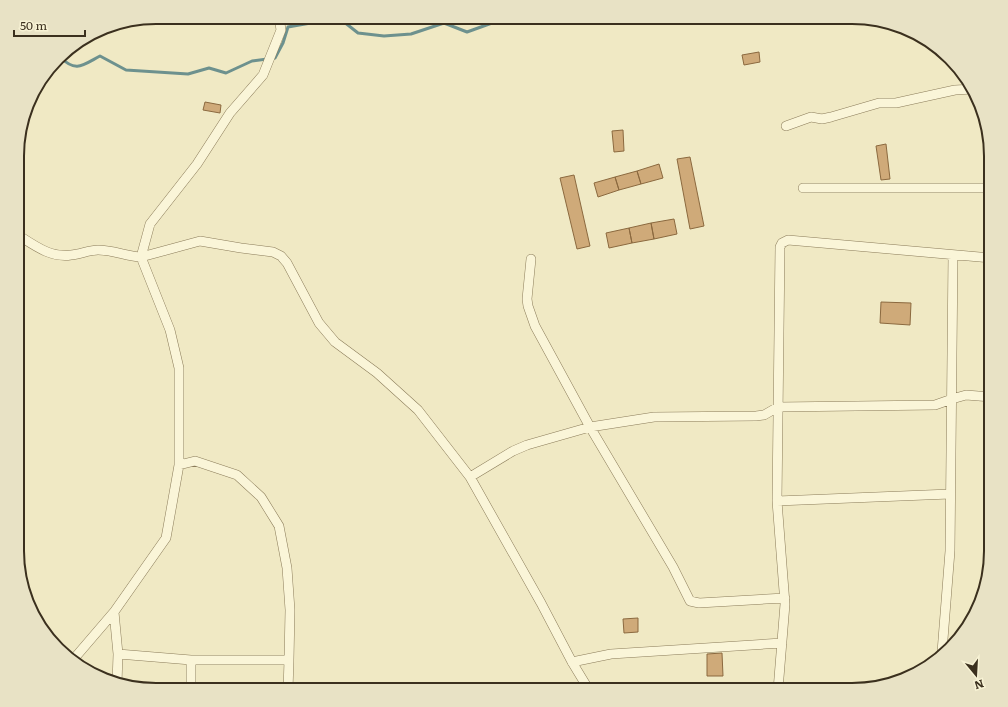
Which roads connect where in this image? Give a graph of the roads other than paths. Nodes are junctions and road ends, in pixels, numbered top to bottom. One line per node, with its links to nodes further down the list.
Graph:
1 (280, 24): 8 (street)
2 (966, 89): 3 (street)
3 (786, 126)
4 (803, 188): 5 (street)
5 (984, 188)
6 (24, 239): 8 (street)
7 (953, 255): 9 (street); 12 (street); 13 (street)
8 (141, 257): 15 (street); 16 (street)
9 (984, 257)
10 (531, 259): 14 (street)
11 (984, 397): 12 (street)
12 (952, 399): 13 (street); 17 (street)
13 (778, 407): 14 (street); 18 (street)
14 (590, 427): 16 (street); 19 (street)
15 (180, 465): 20 (street); 26 (street)
16 (470, 477): 27 (street)
17 (950, 494): 18 (street); 22 (street)
18 (777, 500): 19 (street)
19 (785, 598): 21 (street)
20 (114, 612): 23 (street); 24 (street)
21 (782, 643): 27 (street); 32 (street)
22 (942, 646)
23 (118, 654): 25 (street); 28 (street)
24 (77, 656)
25 (191, 660): 26 (street); 29 (street)
26 (289, 660): 30 (street)
27 (572, 662): 31 (street)
28 (118, 678)
29 (190, 683)
30 (288, 683)
31 (585, 683)
32 (779, 683)

